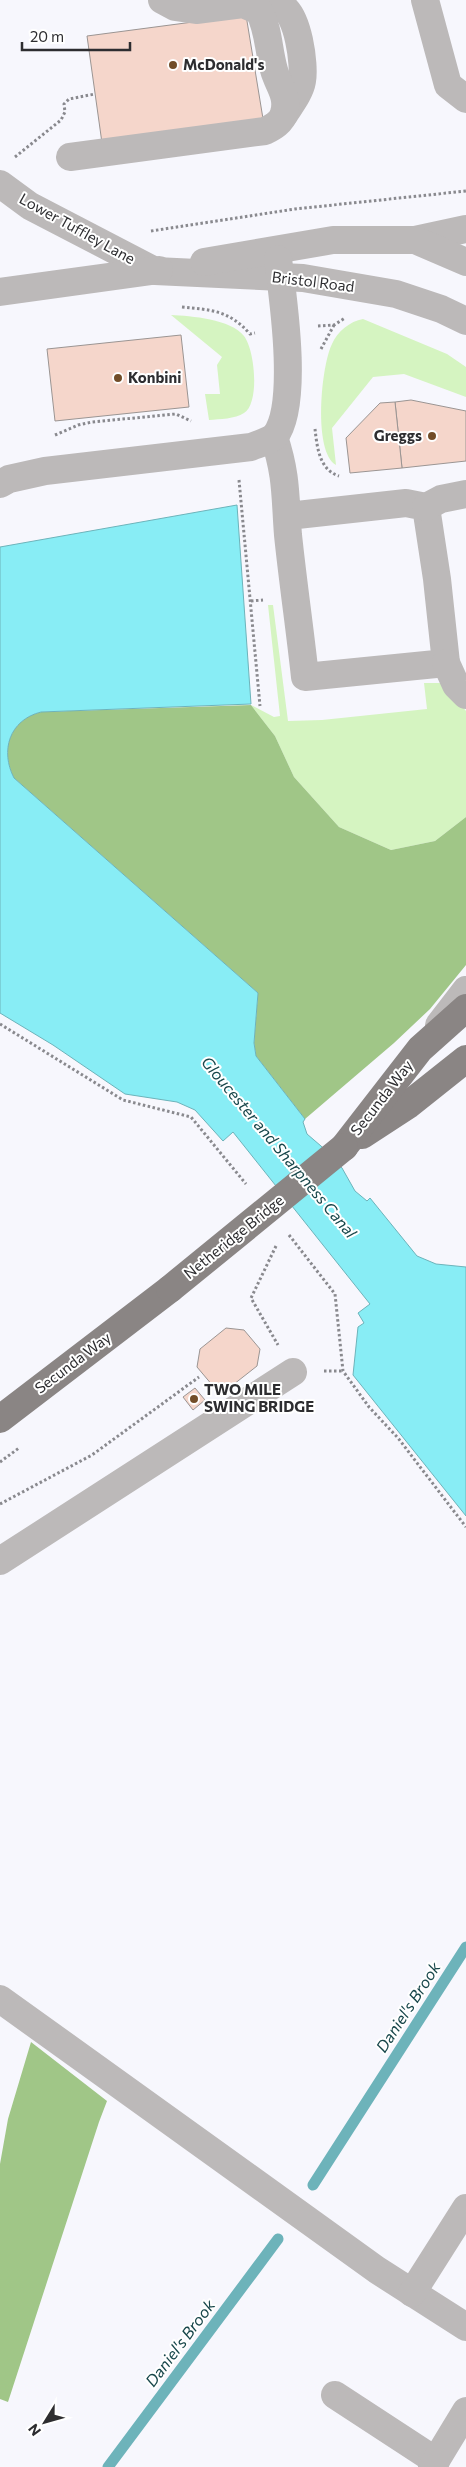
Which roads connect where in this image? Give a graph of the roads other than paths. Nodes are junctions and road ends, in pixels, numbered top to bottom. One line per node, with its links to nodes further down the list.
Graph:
1 (162, 0): 4 (street)
2 (425, 0): 3 (street)
3 (466, 98)
4 (70, 157)
5 (0, 184): 10 (street, Lower Tuffley Lane)
6 (466, 229): 7 (street)
7 (415, 240): 8 (street, Bristol Road); 9 (street, Bristol Road)
8 (277, 249): 10 (street, Bristol Road); 11 (street)
9 (466, 262)
10 (155, 271): 11 (street, Bristol Road); 12 (street, Bristol Road)
11 (280, 277): 13 (street, Bristol Road); 14 (street)
12 (0, 292)
13 (466, 321)
14 (274, 438): 15 (street); 18 (street)
15 (0, 484)
16 (466, 494): 17 (street)
17 (426, 507): 18 (street); 19 (street)
18 (288, 516): 19 (street)
19 (446, 663): 20 (street)
20 (466, 695)
21 (466, 990): 23 (street)
22 (466, 1008): 23 (main road, Secunda Way)
23 (420, 1050): 25 (main road, Secunda Way)
24 (466, 1059): 25 (main road, Secunda Way)
25 (344, 1147): 26 (main road, Netheridge Bridge, bridge)
26 (170, 1289): 28 (main road, Secunda Way)
27 (293, 1372): 29 (street)
28 (0, 1419)
29 (0, 1561)
30 (0, 1999): 32 (street)
31 (466, 2208): 32 (street)
32 (412, 2292): 33 (street)
33 (466, 2327)
34 (335, 2395): 36 (street)
35 (466, 2411): 36 (street)
36 (434, 2464)

